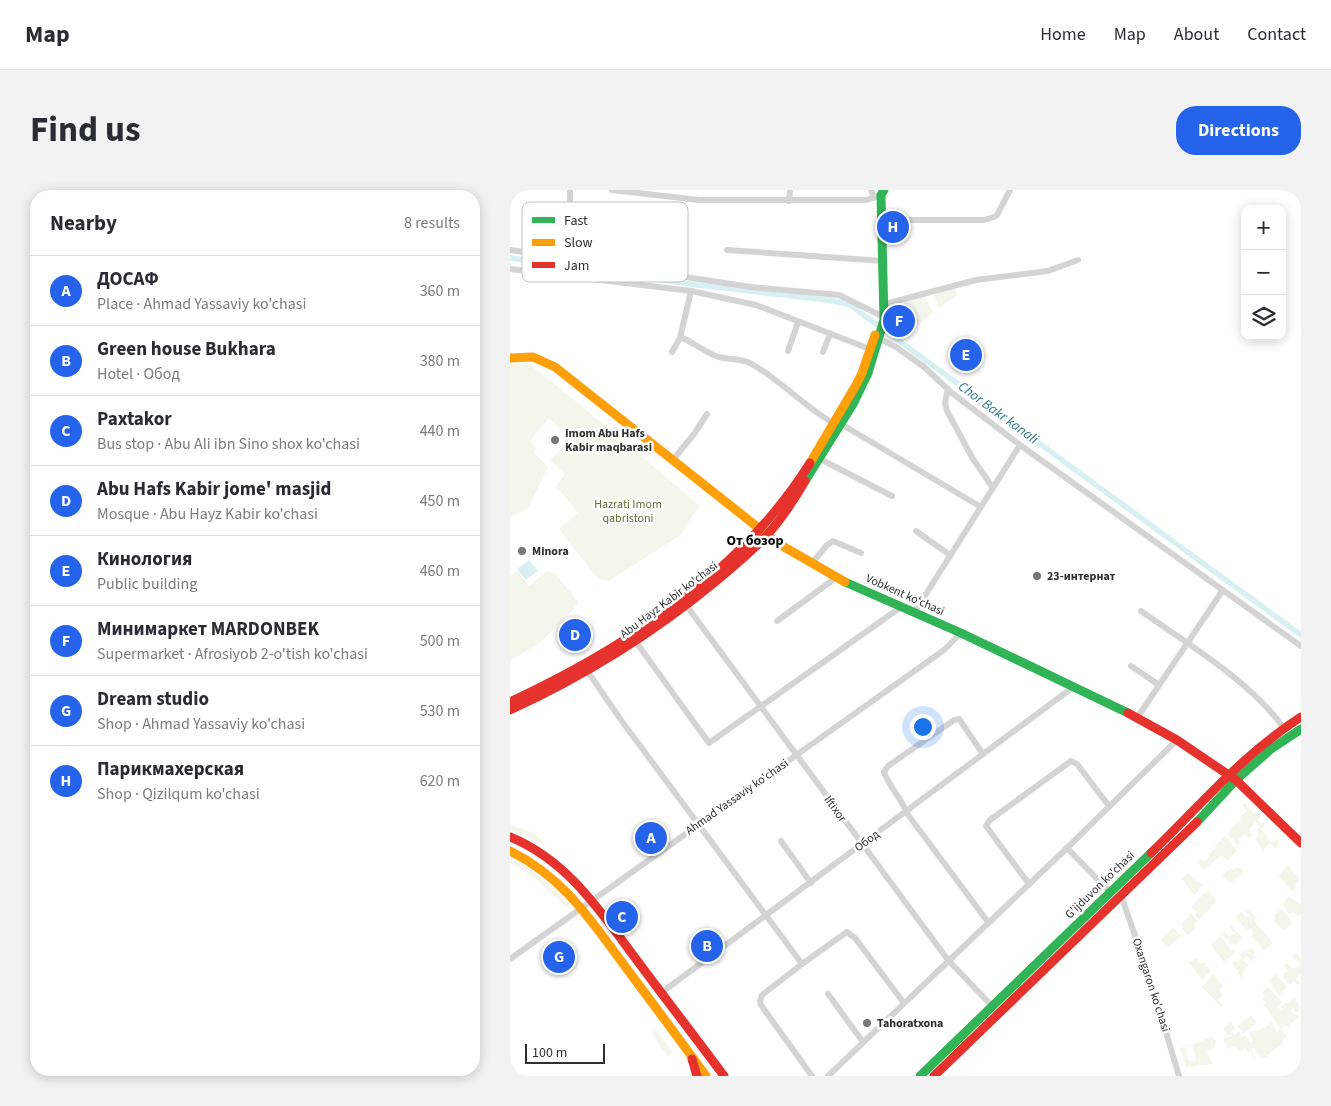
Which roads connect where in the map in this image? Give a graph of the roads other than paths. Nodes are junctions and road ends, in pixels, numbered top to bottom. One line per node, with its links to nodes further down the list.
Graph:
1 (612, 190): 7 (street)
2 (670, 190): 7 (street)
3 (790, 190): 8 (street)
4 (871, 190): 6 (street)
5 (1010, 190): 9 (street)
6 (880, 194): 8 (street); 9 (main road)
7 (674, 197): 8 (street)
8 (789, 200)
9 (882, 220): 12 (main road)
10 (727, 250): 12 (street)
11 (1078, 260): 16 (street)
12 (883, 261): 16 (main road)
13 (688, 277): 17 (street)
14 (617, 282): 15 (street)
15 (691, 291): 18 (street); 20 (street)
16 (885, 304): 17 (main road)
17 (882, 318): 21 (main road)
18 (798, 322): 19 (street); 23 (street)
19 (830, 334): 22 (street); 25 (street)
20 (680, 338): 24 (street); 29 (street)
21 (877, 338): 22 (main road, Abu Hayz Kabir ko'chasi); 27 (street); 29 (main road, Abu Hayz Kabir ko'chasi)
22 (870, 349): 29 (main road, Abu Hayz Kabir ko'chasi)
23 (788, 351)
24 (672, 352)
25 (824, 352)
26 (510, 358): 32 (main road, Vobkent koʻchasi)
27 (948, 389): 30 (street); 33 (street)
28 (707, 414): 32 (street)
29 (837, 423): 31 (main road, Abu Hayz Kabir ko'chasi); 35 (street); 37 (main road, Abu Hayz Kabir ko'chasi)
30 (1020, 445): 33 (street); 42 (street)
31 (820, 459): 34 (street); 37 (main road, Abu Hayz Kabir ko'chasi)
32 (672, 461): 37 (main road, Vobkent koʻchasi)
33 (993, 488): 35 (street)
34 (892, 496)
35 (981, 506): 39 (street)
36 (916, 531): 39 (street)
37 (764, 532): 40 (main road, Vobkent koʻchasi); 43 (main road, Abu Hayz Kabir ko'chasi); 56 (main road, Abu Hayz Kabir ko'chasi)
38 (861, 553): 40 (street)
39 (950, 555): 46 (street)
40 (812, 563): 41 (main road, Vobkent koʻchasi)
41 (837, 577): 44 (main road, Vobkent koʻchasi); 47 (street)
42 (1223, 590): 50 (street); 51 (street)
43 (686, 606): 49 (main road, Abu Hayz Kabir ko'chasi); 57 (street, Iftixor)
44 (901, 607): 46 (main road, Vobkent koʻchasi); 57 (street)
45 (1141, 612): 50 (street)
46 (914, 613): 48 (main road, Vobkent koʻchasi)
47 (777, 622)
48 (961, 633): 55 (main road, Vobkent koʻchasi); 65 (street, Ahmad Yassaviy ko'chasi)
49 (636, 642): 53 (main road, Abu Hayz Kabir ko'chasi); 57 (street)
50 (1187, 644): 54 (street); 61 (street)
51 (1301, 646)
52 (1131, 666): 54 (street)
53 (588, 672): 58 (main road, Abu Hayz Kabir ko'chasi); 70 (street)
54 (1160, 686): 60 (street)
55 (1072, 688): 60 (main road, Vobkent koʻchasi); 64 (street, Обод)
56 (510, 702)
57 (761, 706): 65 (street, Iftixor)
58 (510, 710)
59 (1301, 717): 61 (main road, G'ijduvon ko'chasi)
60 (1137, 718): 63 (main road, Vobkent koʻchasi)
61 (1283, 727): 66 (main road, G'ijduvon ko'chasi)
62 (1301, 729): 67 (main road, G'ijduvon ko'chasi)
63 (1177, 740): 66 (main road, Vobkent koʻchasi); 68 (street)
64 (983, 754): 69 (street, Обод); 69 (street)
65 (796, 755): 70 (street, Ahmad Yassaviy ko'chasi); 74 (street, Iftixor)
66 (1228, 774): 67 (main road, Vobkent koʻchasi); 79 (main road, G'ijduvon ko'chasi)
67 (1236, 780): 73 (main road, Vobkent koʻchasi); 80 (main road, G'ijduvon ko'chasi)
68 (1110, 806): 75 (street); 78 (street)
69 (906, 812): 74 (street, Обод); 84 (street)
70 (698, 824): 81 (street, Ahmad Yassaviy ko'chasi); 83 (street)
71 (510, 837): 81 (main road)
72 (781, 841): 77 (street)
73 (1301, 843)
74 (862, 845): 77 (street, Обод); 86 (street, Iftixor)
75 (1067, 848): 78 (street); 79 (street)
76 (511, 853): 82 (main road)
77 (811, 883): 83 (street, Обод)
78 (1029, 884): 84 (street)
79 (1110, 892): 91 (main road, G'ijduvon ko'chasi)
80 (1121, 895): 100 (main road, G'ijduvon ko'chasi); 101 (street, Oxangaron ko'chasi)
81 (592, 900): 82 (street, Ahmad Yassaviy ko'chasi); 88 (main road)
82 (582, 908): 85 (street, Ahmad Yassaviy ko'chasi); 93 (main road)
83 (766, 916): 87 (street); 88 (street, Обод)
84 (988, 922): 86 (street)
85 (510, 959)
86 (948, 960): 90 (street); 91 (street, Iftixor)
87 (802, 964): 90 (street); 97 (street)
88 (661, 993): 96 (main road)
89 (828, 994): 92 (street)
90 (904, 1003): 92 (street)
91 (992, 1006): 99 (main road, G'ijduvon ko'chasi)
92 (864, 1042): 98 (street)
93 (691, 1054): 94 (main road); 95 (main road)
94 (697, 1076)
95 (706, 1076)
96 (724, 1076)
97 (812, 1076)
98 (828, 1076)
99 (920, 1076)
100 (934, 1076)
101 (1179, 1076)

